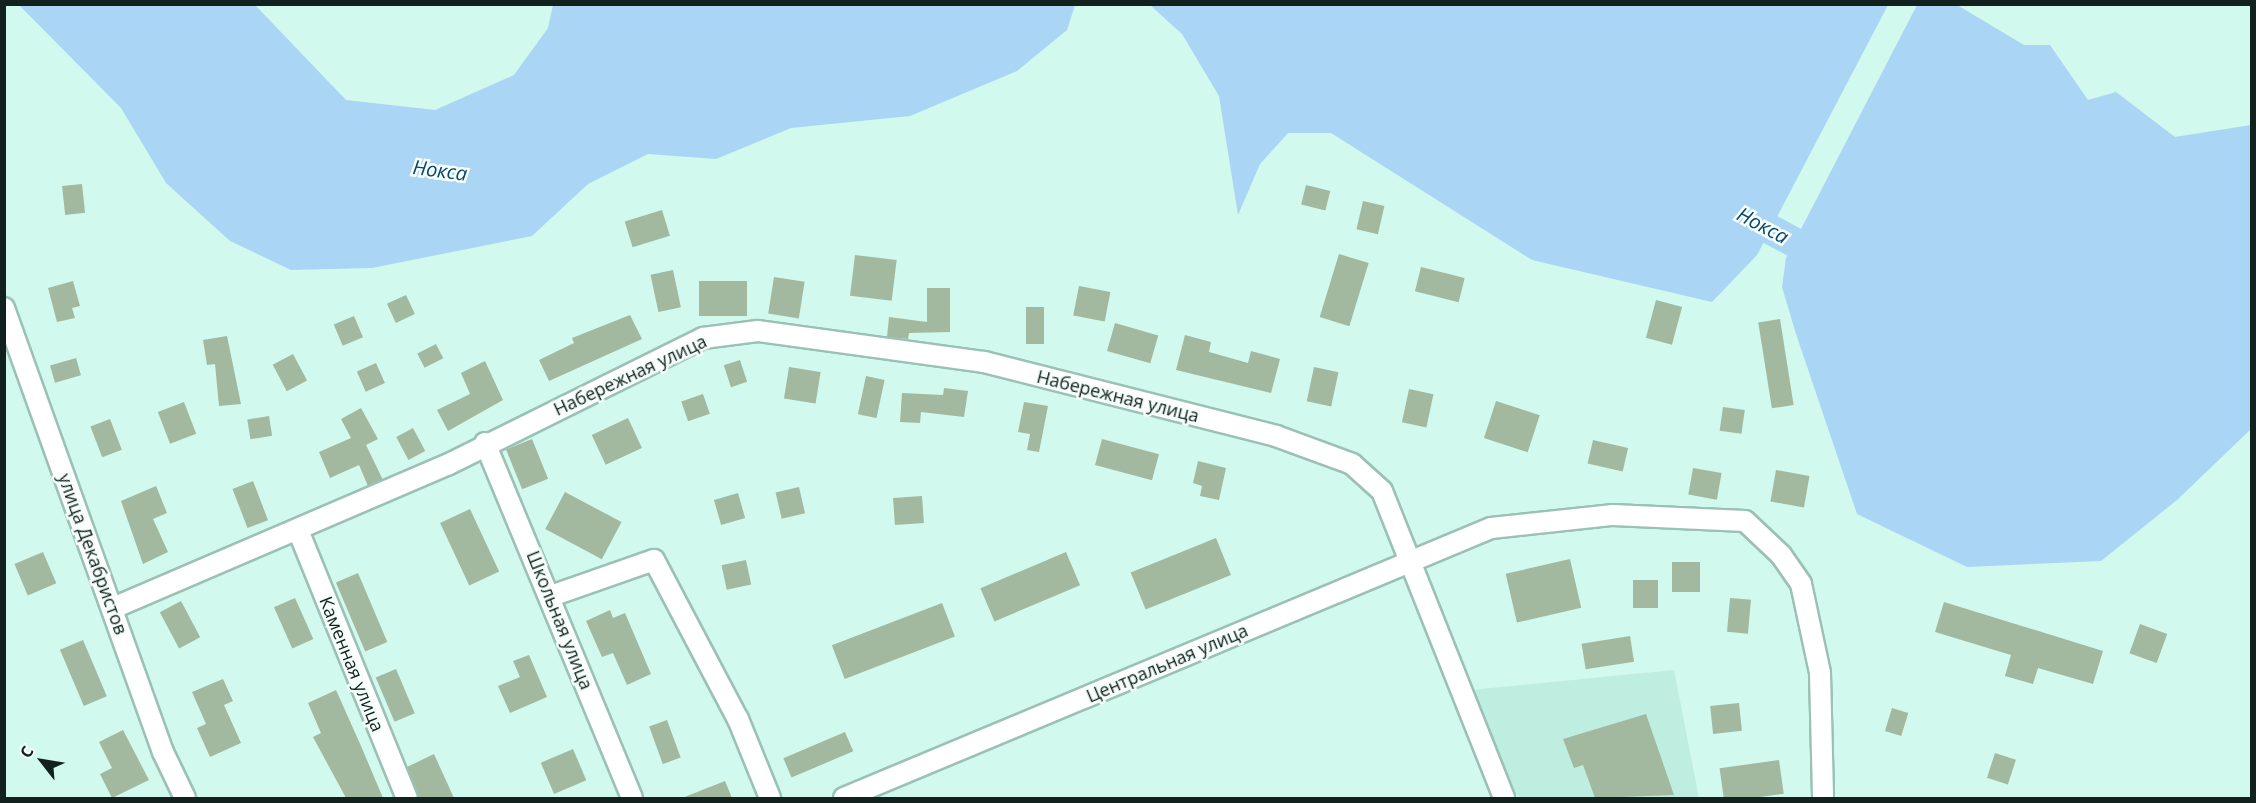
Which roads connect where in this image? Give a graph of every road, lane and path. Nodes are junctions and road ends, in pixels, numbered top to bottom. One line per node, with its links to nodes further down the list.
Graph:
1 (4, 308): 6 (street, улица Декабристов)
2 (485, 444): 3 (street, Набережная улица); 4 (street, Набережная улица); 5 (street, Школьная улица)
3 (298, 530): 6 (street, Набережная улица); 8 (street, Каменная улица)
4 (1413, 559): 11 (street, Центральная улица); 12 (street); 13 (street, Центральная улица)
5 (551, 596): 9 (street, Школьная улица); 10 (street)
6 (113, 608): 7 (street, улица Декабристов)
7 (185, 798)
8 (406, 798)
9 (632, 798)
10 (770, 798)
11 (844, 798)
12 (1504, 798)
13 (1823, 798)

